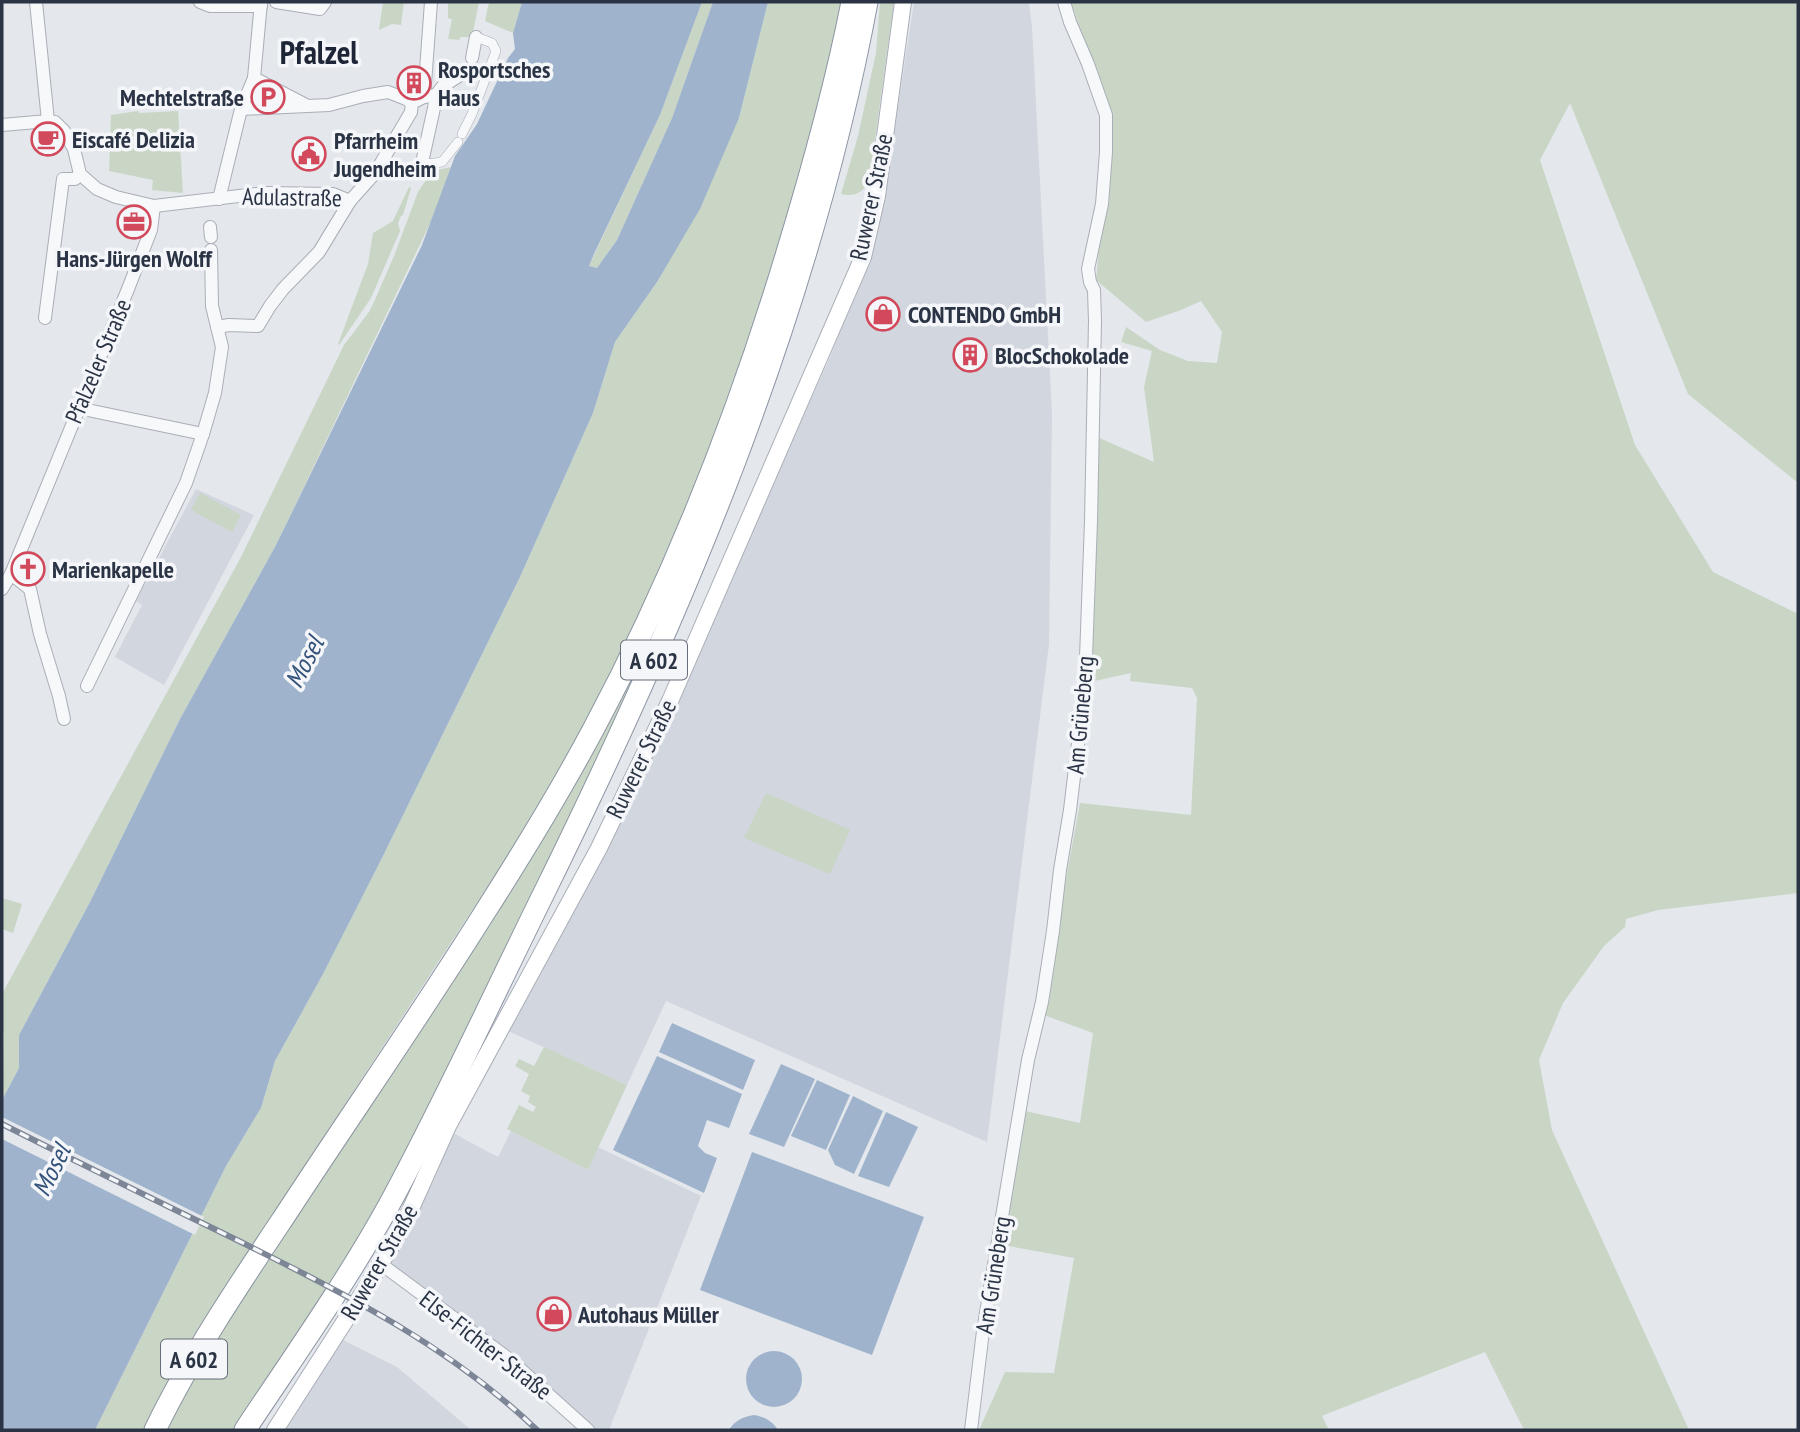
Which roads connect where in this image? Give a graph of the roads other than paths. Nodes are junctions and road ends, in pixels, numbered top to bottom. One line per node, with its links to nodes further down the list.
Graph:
1 (36, 2): 16 (street)
2 (200, 2): 10 (street)
3 (276, 2): 4 (street)
4 (325, 2)
5 (431, 2): 13 (street)
6 (852, 2): 33 (highway, A 602)
7 (867, 2): 34 (highway, A 602)
8 (903, 2): 32 (main road, Ruwerer Straße)
9 (1065, 2): 37 (street, Am Grüneberg)
10 (261, 4): 12 (street)
11 (476, 37): 13 (street); 18 (street)
12 (254, 78): 14 (street); 15 (street)
13 (424, 98): 14 (street); 18 (street); 21 (street, Adulastraße)
14 (306, 105): 15 (street)
15 (241, 109): 20 (street)
16 (48, 121): 17 (street); 19 (street)
17 (2, 125)
18 (423, 158)
19 (80, 174): 22 (street); 24 (street)
20 (219, 199): 21 (street, Adulastraße); 22 (street)
21 (350, 201): 25 (street)
22 (154, 206): 26 (street, Pfalzeler Straße)
23 (211, 238): 25 (street)
24 (45, 318)
25 (217, 327): 27 (street)
26 (78, 408): 27 (street); 28 (street, Pfalzeler Straße)
27 (203, 434): 30 (street)
28 (11, 574): 29 (street, Pfalzeler Straße); 31 (street)
29 (2, 589)
30 (86, 686)
31 (64, 719)
32 (381, 1264): 35 (main road, Ruwerer Straße); 36 (street, Else-Fichter-Straße)
33 (155, 1430)
34 (245, 1430)
35 (275, 1430)
36 (588, 1430)
37 (971, 1430)

